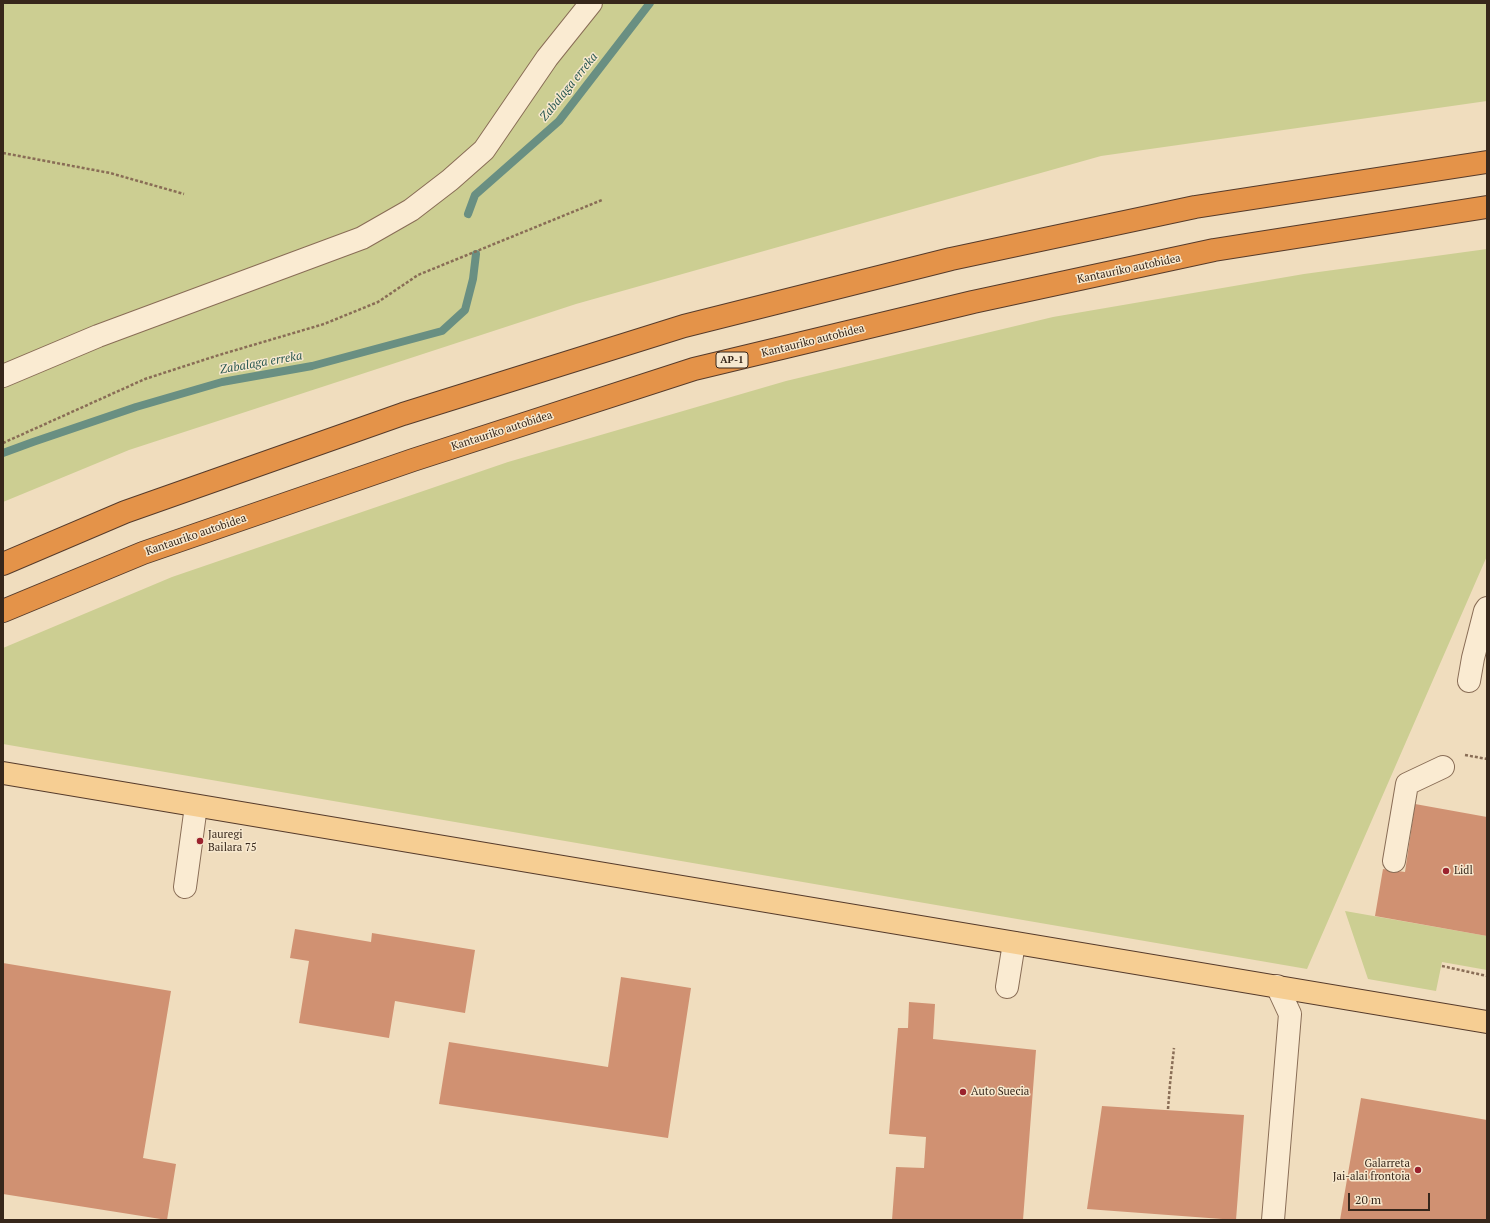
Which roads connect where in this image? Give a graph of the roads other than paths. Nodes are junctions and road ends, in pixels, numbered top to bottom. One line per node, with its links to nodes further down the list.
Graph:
1 (591, 3): 4 (street)
2 (1487, 162): 5 (highway)
3 (1487, 207): 7 (highway, Kantauriko autobidea / AP-1)
4 (3, 376)
5 (3, 564)
6 (1487, 608): 8 (street)
7 (3, 611)
8 (1487, 628)
9 (1443, 767): 12 (street)
10 (3, 773): 11 (main road)
11 (196, 806): 13 (street); 14 (main road)
12 (1394, 861)
13 (185, 887)
14 (1014, 943): 15 (main road); 16 (street)
15 (1277, 986): 17 (main road); 19 (street)
16 (1007, 987)
17 (1477, 1020): 18 (main road)
18 (1487, 1031)
19 (1272, 1220)

